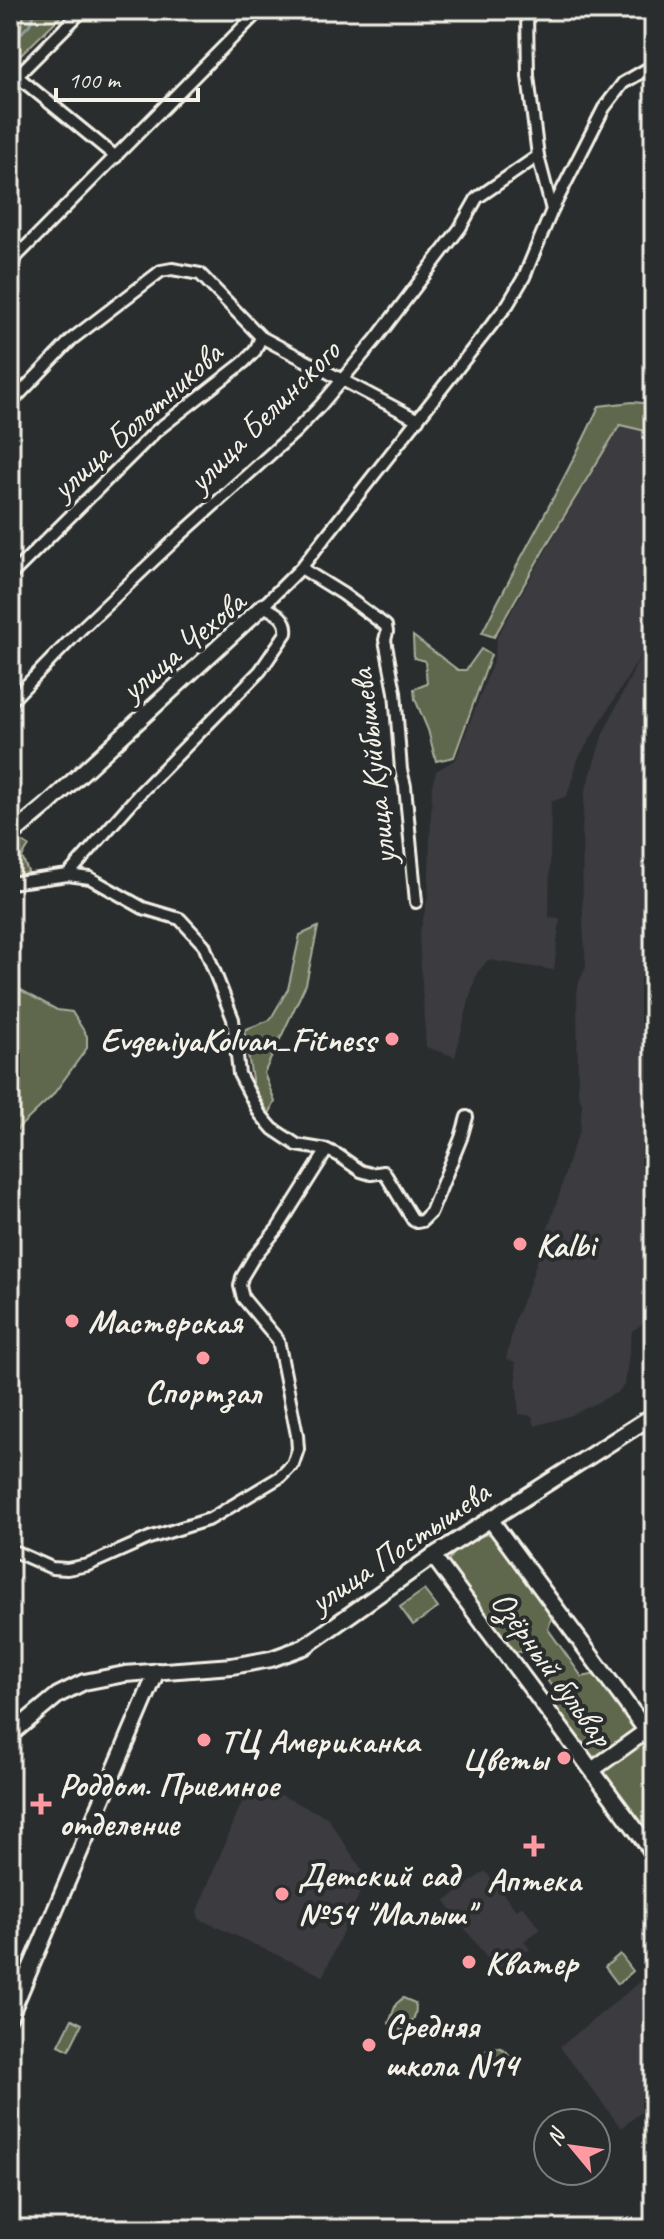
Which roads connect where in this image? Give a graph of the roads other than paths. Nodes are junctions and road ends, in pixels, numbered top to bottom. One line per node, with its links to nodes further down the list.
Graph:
1 (83, 10): 5 (street)
2 (260, 10): 7 (street)
3 (527, 10): 6 (street)
4 (654, 65): 8 (street)
5 (14, 80): 7 (street)
6 (538, 156): 8 (street); 11 (street, улица Белинского)
7 (116, 157): 9 (street)
8 (552, 210): 13 (street)
9 (10, 263)
10 (261, 337): 11 (street); 12 (street); 15 (street, улица Болотникова)
11 (340, 380): 13 (street); 17 (street, улица Белинского)
12 (10, 404)
13 (418, 420): 14 (street)
14 (301, 568): 16 (street); 21 (street, улица Куйбышева)
15 (10, 576)
16 (263, 606): 18 (street, улица Чехова); 19 (street, улица Чехова)
17 (10, 702)
18 (10, 836)
19 (68, 875): 20 (street); 23 (street)
20 (10, 883)
21 (416, 902)
22 (467, 1117): 23 (street)
23 (327, 1150): 26 (street)
24 (654, 1415): 25 (street, улица Постышева)
25 (490, 1519): 27 (street, улица Постышева); 30 (street, Озёрный бульвар)
26 (10, 1552)
27 (433, 1556): 28 (street, улица Постышева); 31 (street, Озёрный бульвар)
28 (157, 1671): 29 (street, улица Постышева); 33 (street)
29 (10, 1735)
30 (650, 1736): 31 (street)
31 (592, 1770): 32 (street, Озёрный бульвар)
32 (654, 1854)
33 (10, 2016)

